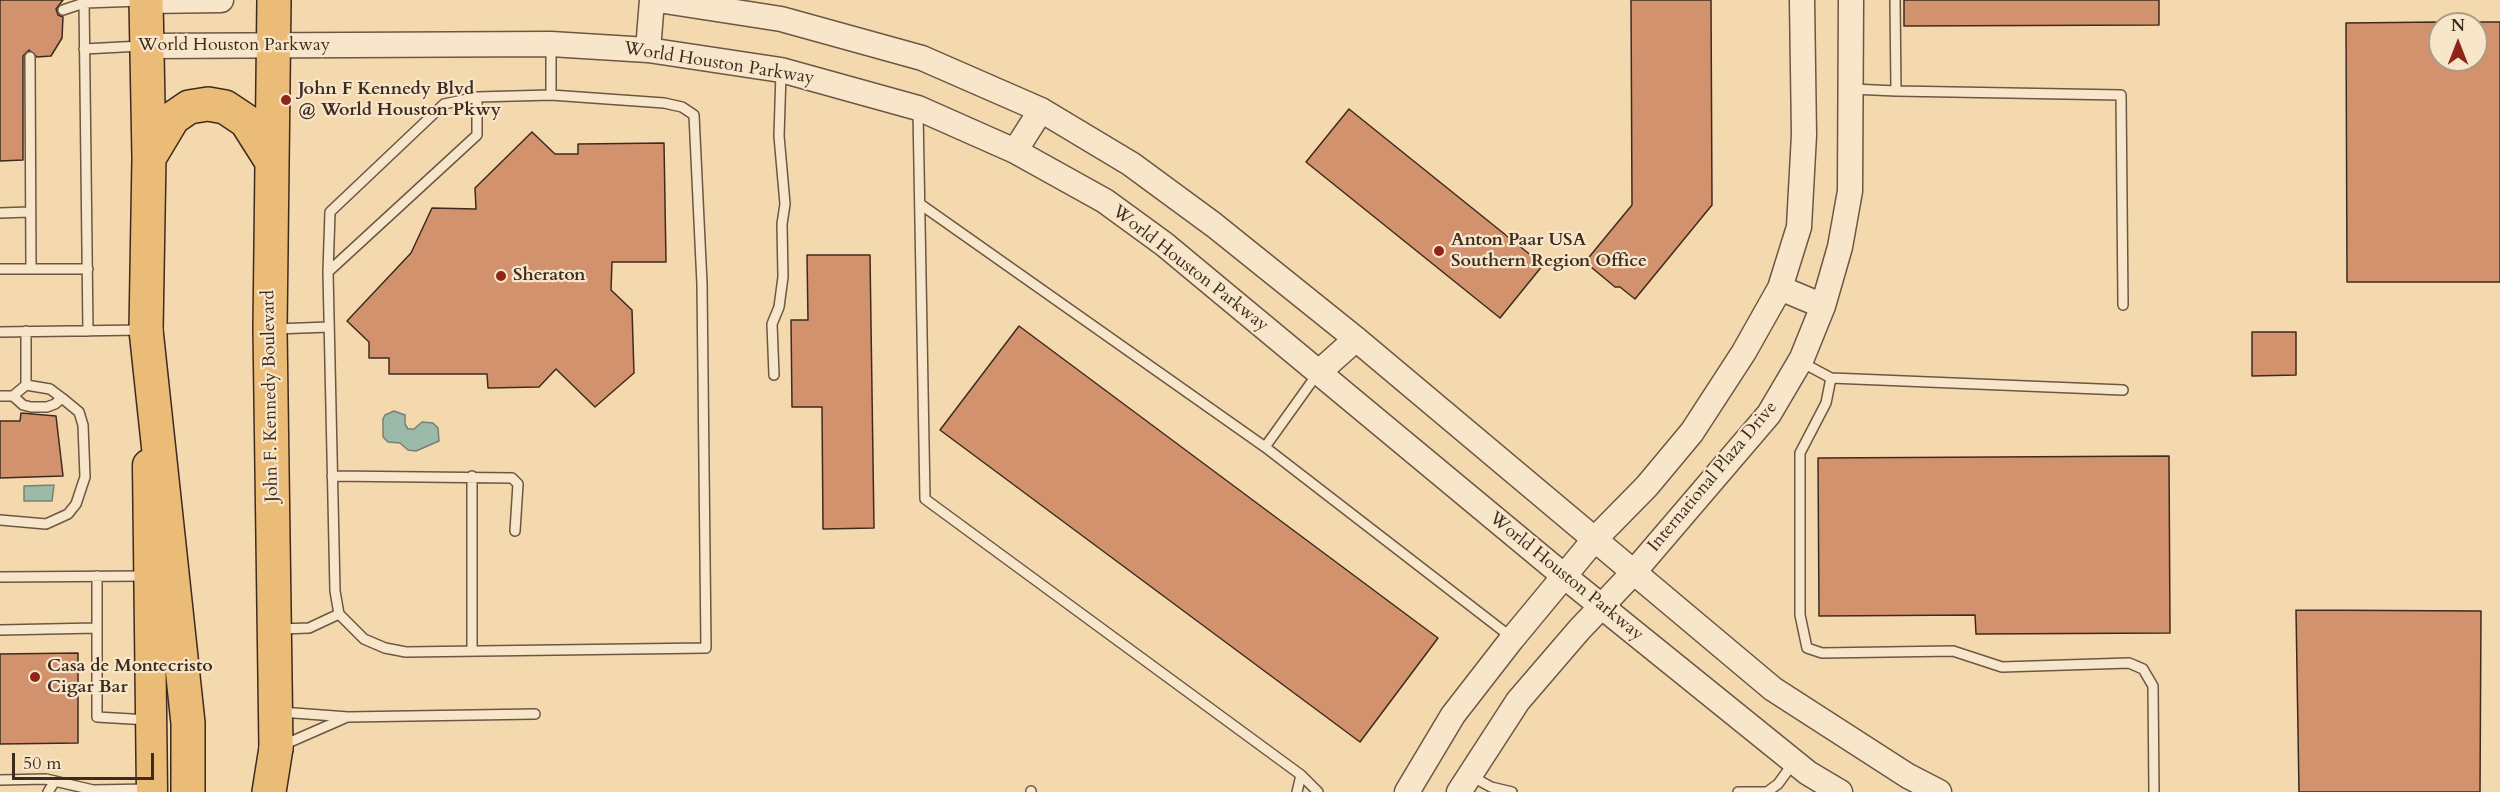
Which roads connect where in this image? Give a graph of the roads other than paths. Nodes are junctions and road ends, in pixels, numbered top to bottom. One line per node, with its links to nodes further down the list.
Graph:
1 (221, 0): 8 (street)
2 (274, 0): 13 (highway, John F. Kennedy Boulevard)
3 (652, 0): 15 (street)
4 (658, 0): 23 (street)
5 (1802, 0): 34 (street)
6 (1851, 0): 18 (street, International Plaza Drive)
7 (1895, 0): 19 (lane)
8 (146, 1): 9 (lane); 12 (highway)
9 (84, 2): 10 (lane); 14 (lane)
10 (63, 10)
11 (551, 44): 13 (street, World Houston Parkway); 15 (street, World Houston Parkway); 20 (lane)
12 (147, 46): 13 (street, World Houston Parkway); 14 (lane, World Houston Parkway); 25 (highway)
13 (272, 47): 26 (highway, John F. Kennedy Boulevard)
14 (84, 49): 32 (lane)
15 (648, 50): 17 (street, World Houston Parkway)
16 (30, 57): 28 (lane)
17 (781, 70): 22 (street, World Houston Parkway); 46 (lane)
18 (1852, 89): 19 (lane); 36 (street, International Plaza Drive)
19 (1896, 91): 35 (lane)
20 (550, 95): 21 (lane); 70 (lane)
21 (477, 97): 33 (lane); 33 (lane)
22 (918, 108): 24 (street, World Houston Parkway); 27 (lane)
23 (1041, 110): 24 (street); 43 (street)
24 (1015, 151): 45 (street, World Houston Parkway)
25 (149, 158): 26 (highway); 39 (highway)
26 (272, 163): 38 (highway, John F. Kennedy Boulevard)
27 (920, 204): 53 (lane); 77 (lane)
28 (29, 212): 29 (lane); 31 (lane)
29 (0, 213)
30 (0, 269): 31 (lane)
31 (31, 269): 32 (lane)
32 (88, 269): 41 (lane)
33 (328, 272): 37 (lane)
34 (1780, 288): 36 (street); 58 (street)
35 (2123, 305)
36 (1823, 306): 44 (street, International Plaza Drive)
37 (329, 327): 38 (lane); 54 (lane)
38 (270, 329): 67 (highway, John F. Kennedy Boulevard)
39 (146, 330): 41 (lane); 61 (main road); 85 (highway)
40 (26, 331): 41 (lane); 42 (lane); 48 (lane)
41 (88, 331)
42 (0, 332)
43 (1356, 339): 45 (street); 58 (street)
44 (1800, 362): 47 (lane); 59 (street, International Plaza Drive)
45 (1319, 372): 53 (lane); 62 (street, World Houston Parkway)
46 (774, 375)
47 (1831, 378): 49 (lane); 95 (lane)
48 (26, 386): 51 (lane); 52 (lane)
49 (2123, 390)
50 (0, 396): 51 (lane)
51 (13, 396): 52 (lane)
52 (62, 398): 56 (lane)
53 (1265, 447): 69 (lane)
54 (332, 476): 55 (lane); 65 (lane)
55 (472, 476): 57 (lane); 70 (lane)
56 (0, 520)
57 (516, 531)
58 (1594, 540): 59 (street); 62 (street)
59 (1633, 573): 64 (street, International Plaza Drive); 81 (street)
60 (97, 576): 61 (lane); 63 (lane); 66 (lane)
61 (149, 576): 74 (main road)
62 (1564, 576): 64 (street, World Houston Parkway); 69 (street)
63 (0, 577)
64 (1601, 606): 76 (street, World Houston Parkway); 80 (street, International Plaza Drive)
65 (339, 614): 67 (lane); 70 (lane)
66 (97, 628): 68 (lane); 74 (lane)
67 (274, 629): 71 (highway, John F. Kennedy Boulevard)
68 (0, 630)
69 (1512, 639): 90 (street)
70 (472, 651)
71 (275, 712): 73 (lane); 75 (highway, John F. Kennedy Boulevard)
72 (535, 714): 73 (lane)
73 (348, 717): 75 (lane)
74 (151, 720): 83 (main road)
75 (276, 748): 86 (highway); 87 (main road, John F. Kennedy Boulevard)
76 (1794, 762): 92 (lane); 93 (street, World Houston Parkway)
77 (1301, 774): 88 (lane); 89 (lane)
78 (0, 780): 79 (lane)
79 (55, 781): 82 (lane); 84 (lane)
80 (1464, 784): 91 (lane)
81 (1902, 784): 94 (street)
82 (93, 791): 83 (lane)
83 (152, 791)
84 (48, 792)
85 (188, 792)
86 (269, 792)
87 (277, 792)
88 (1297, 792)
89 (1318, 792)
90 (1407, 792)
91 (1512, 792)
92 (1738, 792)
93 (1840, 792)
94 (1939, 792)
95 (2154, 792)

